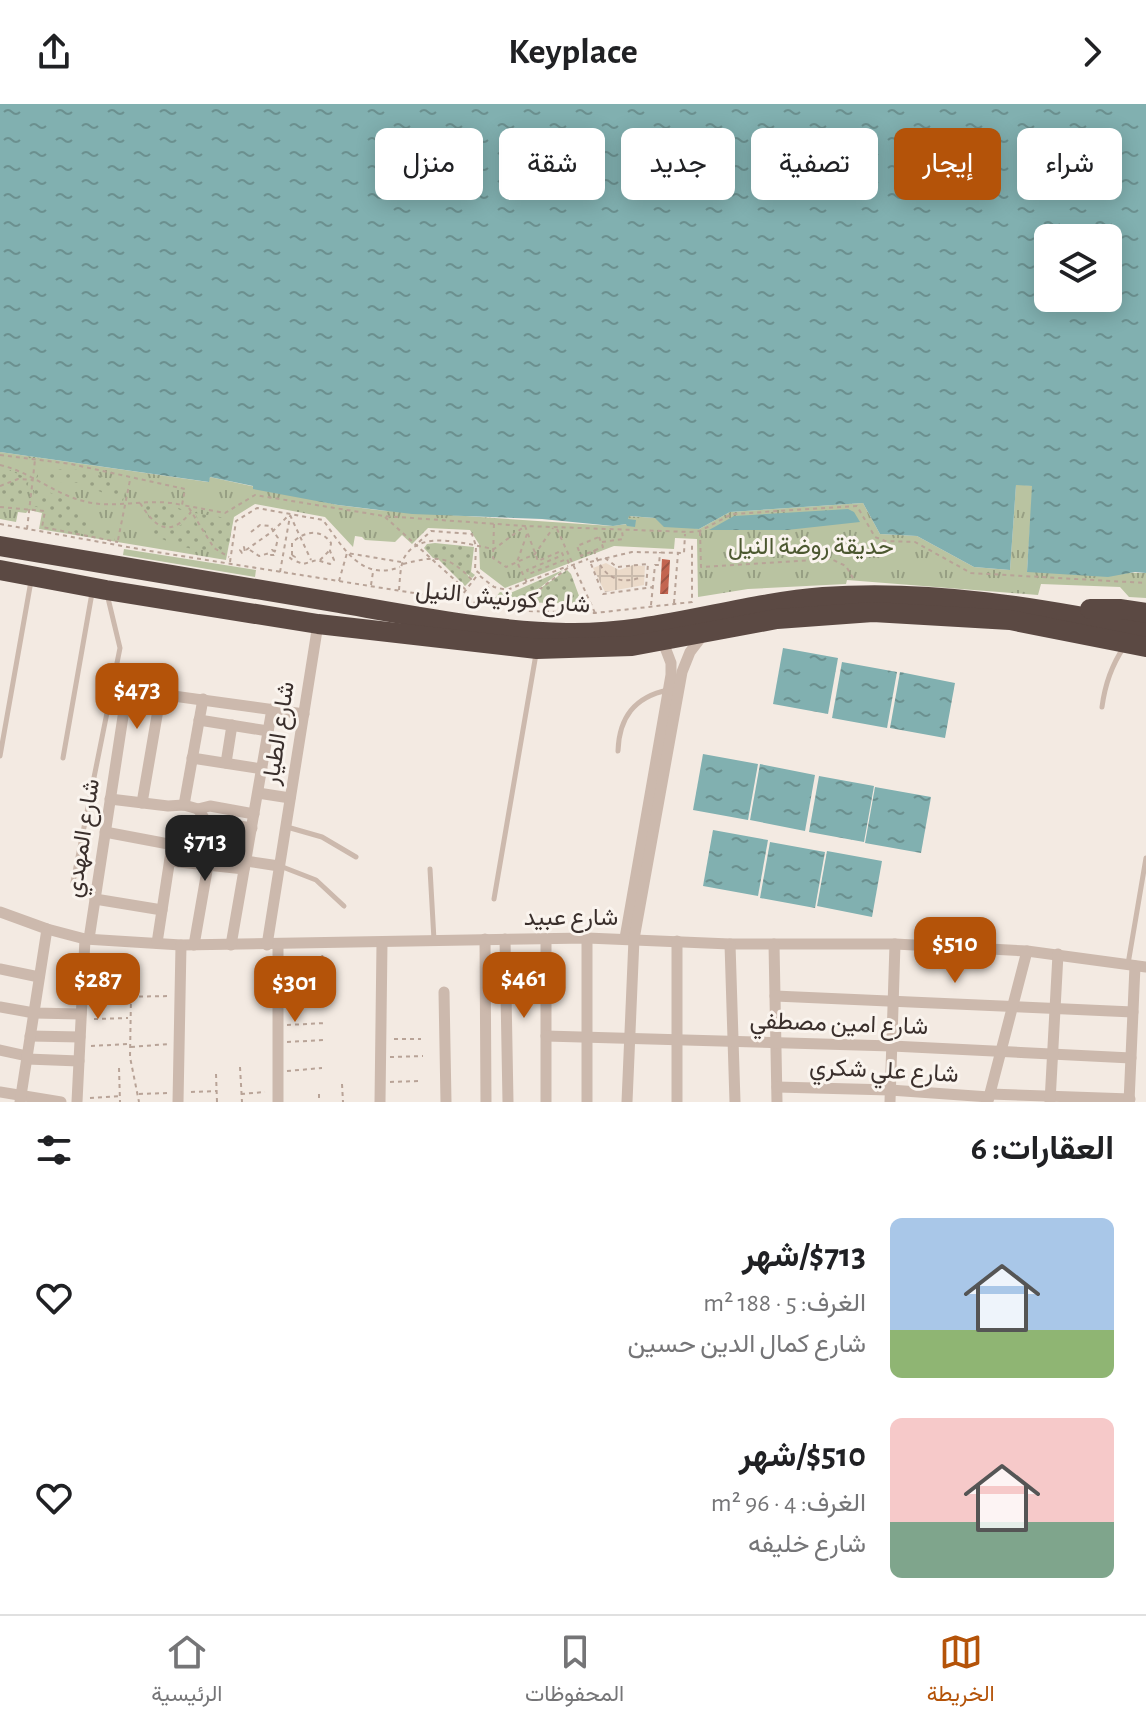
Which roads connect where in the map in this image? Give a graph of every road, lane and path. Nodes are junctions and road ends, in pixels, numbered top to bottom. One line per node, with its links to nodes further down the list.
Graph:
1 (0, 455): 2 (path)
2 (35, 458): 4 (path); 5 (path)
3 (0, 465): 4 (path)
4 (33, 479): 6 (path); 8 (path); 12 (path)
5 (130, 479): 8 (path); 9 (path)
6 (0, 486)
7 (139, 502): 8 (path); 9 (path); 13 (path)
8 (125, 504): 12 (path)
9 (182, 505): 10 (path)
10 (188, 506): 13 (path); 15 (path)
11 (0, 507): 12 (path)
12 (29, 508): 20 (path)
13 (191, 512): 46 (path)
14 (290, 514): 22 (path); 28 (path); 42 (path); 46 (path); 59 (path)
15 (384, 516): 17 (path); 34 (path)
16 (0, 524): 20 (path)
17 (494, 524): 18 (path); 37 (path)
18 (525, 526): 19 (path); 27 (path); 37 (path)
19 (555, 528): 21 (path); 43 (path); 55 (path)
20 (27, 529): 53 (path)
21 (622, 530): 26 (path); 30 (path)
22 (273, 531): 22 (path); 24 (path)
23 (700, 531): 26 (path); 32 (path); 68 (path)
24 (251, 532)
25 (448, 532): 33 (path); 34 (path); 36 (path)
26 (685, 532): 29 (path)
27 (527, 533): 43 (path); 52 (path)
28 (300, 536): 39 (path); 50 (path); 50 (path)
29 (685, 541): 31 (path); 41 (path)
30 (601, 542): 38 (path); 44 (path)
31 (692, 542): 32 (path); 79 (path)
32 (701, 542): 66 (path)
33 (448, 543): 34 (path); 36 (path)
34 (416, 545): 47 (path); 54 (path)
35 (0, 546): 56 (highway, شارع كورنيش النيل)
36 (476, 546): 37 (path); 60 (path)
37 (494, 549): 52 (path)
38 (594, 550): 44 (path); 49 (path)
39 (330, 551): 51 (path); 51 (path)
40 (660, 551): 41 (path); 45 (path); 71 (path)
41 (678, 552): 79 (path)
42 (347, 553): 54 (path); 58 (path); 64 (path)
43 (535, 554): 52 (path); 55 (path)
44 (586, 554): 48 (path)
45 (605, 557): 49 (path); 72 (path)
46 (230, 558): 53 (path)
47 (431, 559): 54 (path); 65 (path); 74 (path)
48 (589, 560): 49 (path); 55 (path); 72 (path)
49 (597, 560): 63 (path)
50 (312, 561): 51 (path)
51 (320, 561)
52 (517, 562): 67 (path)
53 (229, 564): 59 (path)
54 (402, 564): 58 (path); 75 (path)
55 (571, 565): 67 (path); 81 (path); 82 (path)
56 (110, 566): 61 (highway, شارع كورنيش النيل); 73 (highway)
57 (0, 570): 62 (highway, شارع كورنيش النيل)
58 (373, 570): 70 (path)
59 (280, 572): 64 (path)
60 (478, 574): 65 (path); 69 (path)
61 (164, 575): 76 (highway); 83 (highway, شارع كورنيش النيل)
62 (31, 576): 73 (highway, شارع كورنيش النيل); 101 (lane)
63 (639, 578)
64 (339, 581): 70 (path)
65 (473, 581): 74 (path)
66 (854, 581)
67 (527, 583): 69 (path)
68 (1146, 583)
69 (491, 584): 78 (path)
70 (371, 586): 75 (path)
71 (653, 587): 72 (path); 80 (path)
72 (646, 588)
73 (100, 589): 76 (highway, شارع كورنيش النيل); 102 (lane); 125 (lane)
74 (466, 590): 77 (path)
75 (399, 591): 77 (path)
76 (159, 597): 85 (highway, شارع كورنيش النيل)
77 (458, 600): 78 (path)
78 (476, 603): 81 (path)
79 (674, 604): 80 (path)
80 (651, 607): 82 (path)
81 (514, 609): 82 (path)
82 (595, 613)
83 (1065, 613): 84 (highway); 86 (highway, شارع كورنيش النيل)
84 (1146, 613)
85 (318, 624): 90 (highway, شارع كورنيش النيل); 96 (street, شارع الطيار)
86 (1146, 629)
87 (703, 635): 88 (highway, شارع كورنيش النيل); 89 (highway, شارع كورنيش النيل); 133 (street)
88 (663, 642): 90 (highway, شارع كورنيش النيل); 91 (street)
89 (1136, 645): 94 (lane)
90 (537, 649): 127 (lane)
91 (669, 690): 100 (lane); 133 (street)
92 (126, 697): 108 (street, شارع المهدي)
93 (203, 699): 95 (street); 97 (street); 109 (street)
94 (1102, 707)
95 (272, 709): 96 (street); 99 (street)
96 (304, 714): 107 (street, شارع الطيار)
97 (199, 720): 98 (street); 103 (street)
98 (232, 725): 99 (street); 104 (street)
99 (268, 731): 105 (street)
100 (618, 751)
101 (0, 756)
102 (63, 758)
103 (192, 758): 104 (street); 110 (street)
104 (226, 763): 105 (street)
105 (262, 769): 106 (street)
106 (258, 793): 107 (street); 112 (street)
107 (290, 798): 113 (street, شارع الطيار)
108 (110, 799): 109 (street); 115 (street, شارع المهدي)
109 (142, 803): 110 (street)
110 (184, 805): 111 (street)
111 (198, 809): 112 (street); 114 (street)
112 (254, 814): 114 (street)
113 (286, 827): 118 (lane); 123 (street, شارع الطيار)
114 (252, 828): 122 (street)
115 (105, 832): 116 (street); 126 (street, شارع المهدي)
116 (172, 845): 117 (street); 120 (street)
117 (232, 856)
118 (356, 857)
119 (1146, 858): 152 (lane)
120 (170, 861): 121 (street); 129 (street)
121 (208, 865): 122 (street); 147 (street)
122 (245, 865): 123 (street); 148 (street)
123 (279, 866): 128 (lane); 149 (street, شارع الطيار)
124 (430, 869): 138 (lane)
125 (73, 882)
126 (95, 899): 129 (street); 134 (street, شارع المهدي)
127 (494, 899)
128 (344, 906)
129 (162, 910): 140 (street)
130 (0, 912): 131 (street, شارع عبيد)
131 (47, 929): 134 (street, شارع عبيد); 154 (street)
132 (587, 938): 133 (street, شارع عبيد); 137 (street, شارع عبيد); 173 (street)
133 (629, 938): 139 (street, شارع عبيد); 175 (street)
134 (87, 939): 140 (street, شارع عبيد); 167 (street, شارع المهدي)
135 (485, 939): 136 (street, شارع عبيد); 138 (street, شارع عبيد); 224 (street)
136 (505, 939): 137 (street, شارع عبيد); 225 (street)
137 (546, 939): 172 (street)
138 (434, 941): 141 (street, شارع عبيد)
139 (677, 941): 143 (street, شارع عبيد); 178 (street)
140 (157, 943): 146 (street, شارع عبيد)
141 (382, 943): 142 (street, شارع عبيد); 174 (street)
142 (321, 944): 149 (street, شارع عبيد); 161 (path)
143 (730, 944): 144 (street, شارع عبيد); 179 (street)
144 (774, 944): 145 (street, شارع عبيد); 158 (street)
145 (895, 944): 150 (street, شارع عبيد); 160 (street)
146 (181, 945): 147 (street, شارع عبيد); 156 (street)
147 (194, 945): 148 (street, شارع عبيد)
148 (231, 945): 149 (street, شارع عبيد)
149 (272, 945): 161 (street, شارع الطيار)
150 (1027, 951): 151 (street, شارع عبيد); 162 (street)
151 (1058, 954): 152 (street, شارع عبيد); 164 (street)
152 (1136, 966): 165 (street)
153 (0, 969): 154 (street)
154 (39, 977): 166 (street)
155 (444, 992): 223 (street)
156 (180, 995): 157 (path); 183 (street)
157 (131, 996): 159 (path); 168 (path)
158 (775, 996): 160 (street); 181 (street)
159 (115, 997)
160 (893, 1001): 162 (street); 185 (street)
161 (278, 1005): 170 (street, شارع الطيار)
162 (1012, 1005): 164 (street); 187 (street)
163 (0, 1007): 166 (street)
164 (1056, 1008): 165 (street); 188 (street)
165 (1133, 1012): 192 (street)
166 (34, 1013): 167 (street); 171 (street)
167 (81, 1017): 168 (path); 180 (street, شارع المهدي)
168 (130, 1018): 184 (path)
169 (326, 1023): 170 (path)
170 (278, 1026): 182 (street, شارع الطيار)
171 (30, 1036): 180 (street); 191 (street)
172 (546, 1036): 173 (street, شارع امين مصطفي); 226 (street)
173 (587, 1036): 175 (street, شارع امين مصطفي); 227 (street)
174 (381, 1038): 176 (path); 190 (street)
175 (628, 1038): 178 (street, شارع امين مصطفي); 228 (street)
176 (421, 1039)
177 (324, 1040): 182 (path)
178 (676, 1040): 179 (street, شارع امين مصطفي); 229 (street)
179 (734, 1041): 181 (street, شارع امين مصطفي); 230 (street)
180 (80, 1042): 184 (path); 193 (street, شارع المهدي)
181 (776, 1042): 185 (street, شارع امين مصطفي); 202 (street)
182 (278, 1043): 197 (street, شارع الطيار)
183 (179, 1044): 184 (path); 217 (street)
184 (130, 1045): 216 (path)
185 (892, 1046): 187 (street, شارع امين مصطفي); 207 (street)
186 (0, 1050): 191 (street)
187 (999, 1052): 188 (street, شارع امين مصطفي); 210 (street)
188 (1053, 1054): 192 (street, شارع امين مصطفي); 212 (street)
189 (423, 1056): 190 (path)
190 (381, 1057): 200 (street)
191 (27, 1058): 193 (street); 209 (street)
192 (1131, 1058): 213 (street)
193 (79, 1061): 211 (street, شارع المهدي)
194 (240, 1067): 204 (path)
195 (119, 1068): 206 (path)
196 (322, 1068): 197 (path)
197 (278, 1072): 208 (street, شارع الطيار)
198 (216, 1074): 218 (path)
199 (420, 1081): 200 (path)
200 (380, 1082): 222 (street)
201 (342, 1084): 221 (path)
202 (777, 1087): 207 (street, شارع علي شكري); 231 (street)
203 (0, 1092): 209 (street)
204 (241, 1094): 208 (path); 219 (path)
205 (319, 1094): 220 (path)
206 (120, 1096): 211 (path); 215 (path)
207 (890, 1096): 210 (street, شارع علي شكري)
208 (278, 1097)
209 (21, 1098): 214 (street)
210 (989, 1098): 212 (street, شارع علي شكري)
211 (77, 1100)
212 (1050, 1100): 213 (street, شارع علي شكري)
213 (1130, 1100)
214 (61, 1102)
215 (120, 1102)
216 (139, 1102)
217 (178, 1102)
218 (217, 1102)
219 (242, 1102)
220 (319, 1102)
221 (343, 1102)
222 (380, 1102)
223 (446, 1102)
224 (486, 1102)
225 (508, 1102)
226 (546, 1102)
227 (587, 1102)
228 (627, 1102)
229 (677, 1102)
230 (735, 1102)
231 (777, 1102)

